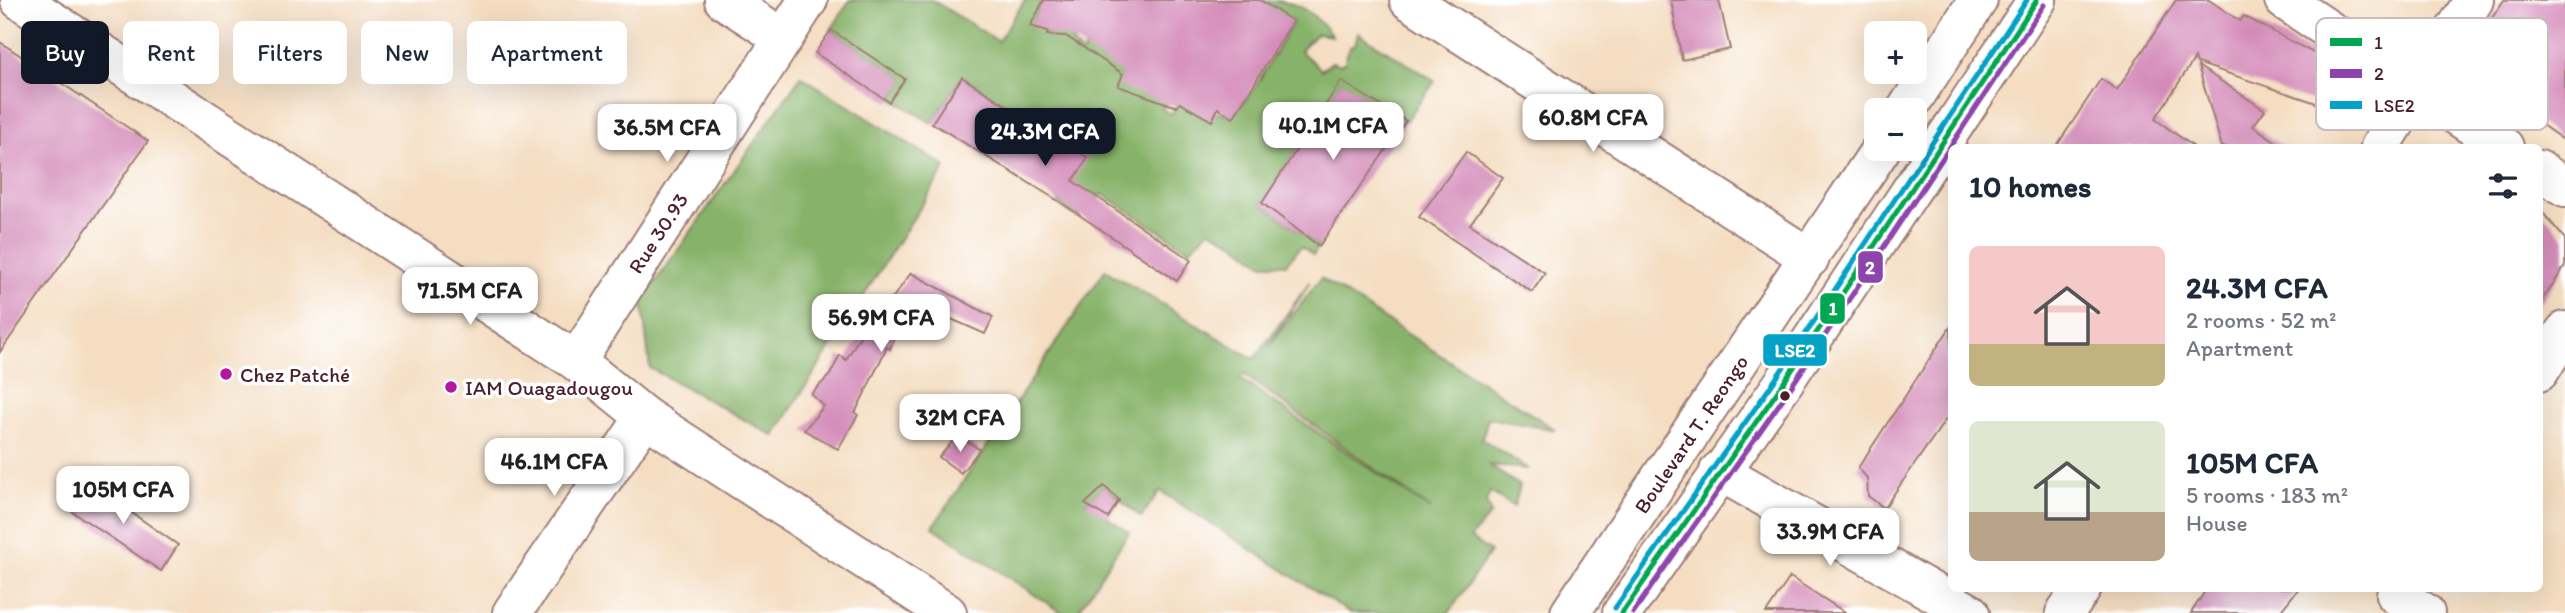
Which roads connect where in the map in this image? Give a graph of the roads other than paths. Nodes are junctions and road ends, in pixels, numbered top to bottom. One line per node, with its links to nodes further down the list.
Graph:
1 (20, 0): 20 (street)
2 (724, 0): 11 (street)
3 (808, 0): 11 (street, Rue 30.93)
4 (1409, 0): 18 (street)
5 (1978, 0): 12 (street)
6 (2037, 0): 23 (street, Boulevard T. Reongo)
7 (2284, 0): 10 (street)
8 (2474, 0): 9 (street)
9 (2463, 18)
10 (2316, 21)
11 (783, 38): 20 (street, Rue 30.93)
12 (1914, 98)
13 (2478, 130): 14 (street)
14 (2499, 144)
15 (1873, 161): 18 (street, Boulevard T. Reongo)
16 (2543, 173): 17 (street)
17 (2565, 187)
18 (1810, 258): 27 (street, Boulevard T. Reongo)
19 (2565, 331): 21 (street)
20 (576, 361): 22 (street)
21 (2543, 366)
22 (645, 417): 25 (street); 26 (street)
23 (1719, 471): 28 (street, Boulevard T. Reongo); 29 (street)
24 (2078, 592): 30 (street)
25 (512, 613)
26 (947, 613)
27 (1570, 613)
28 (1622, 613)
29 (1970, 613)
30 (2065, 613)

